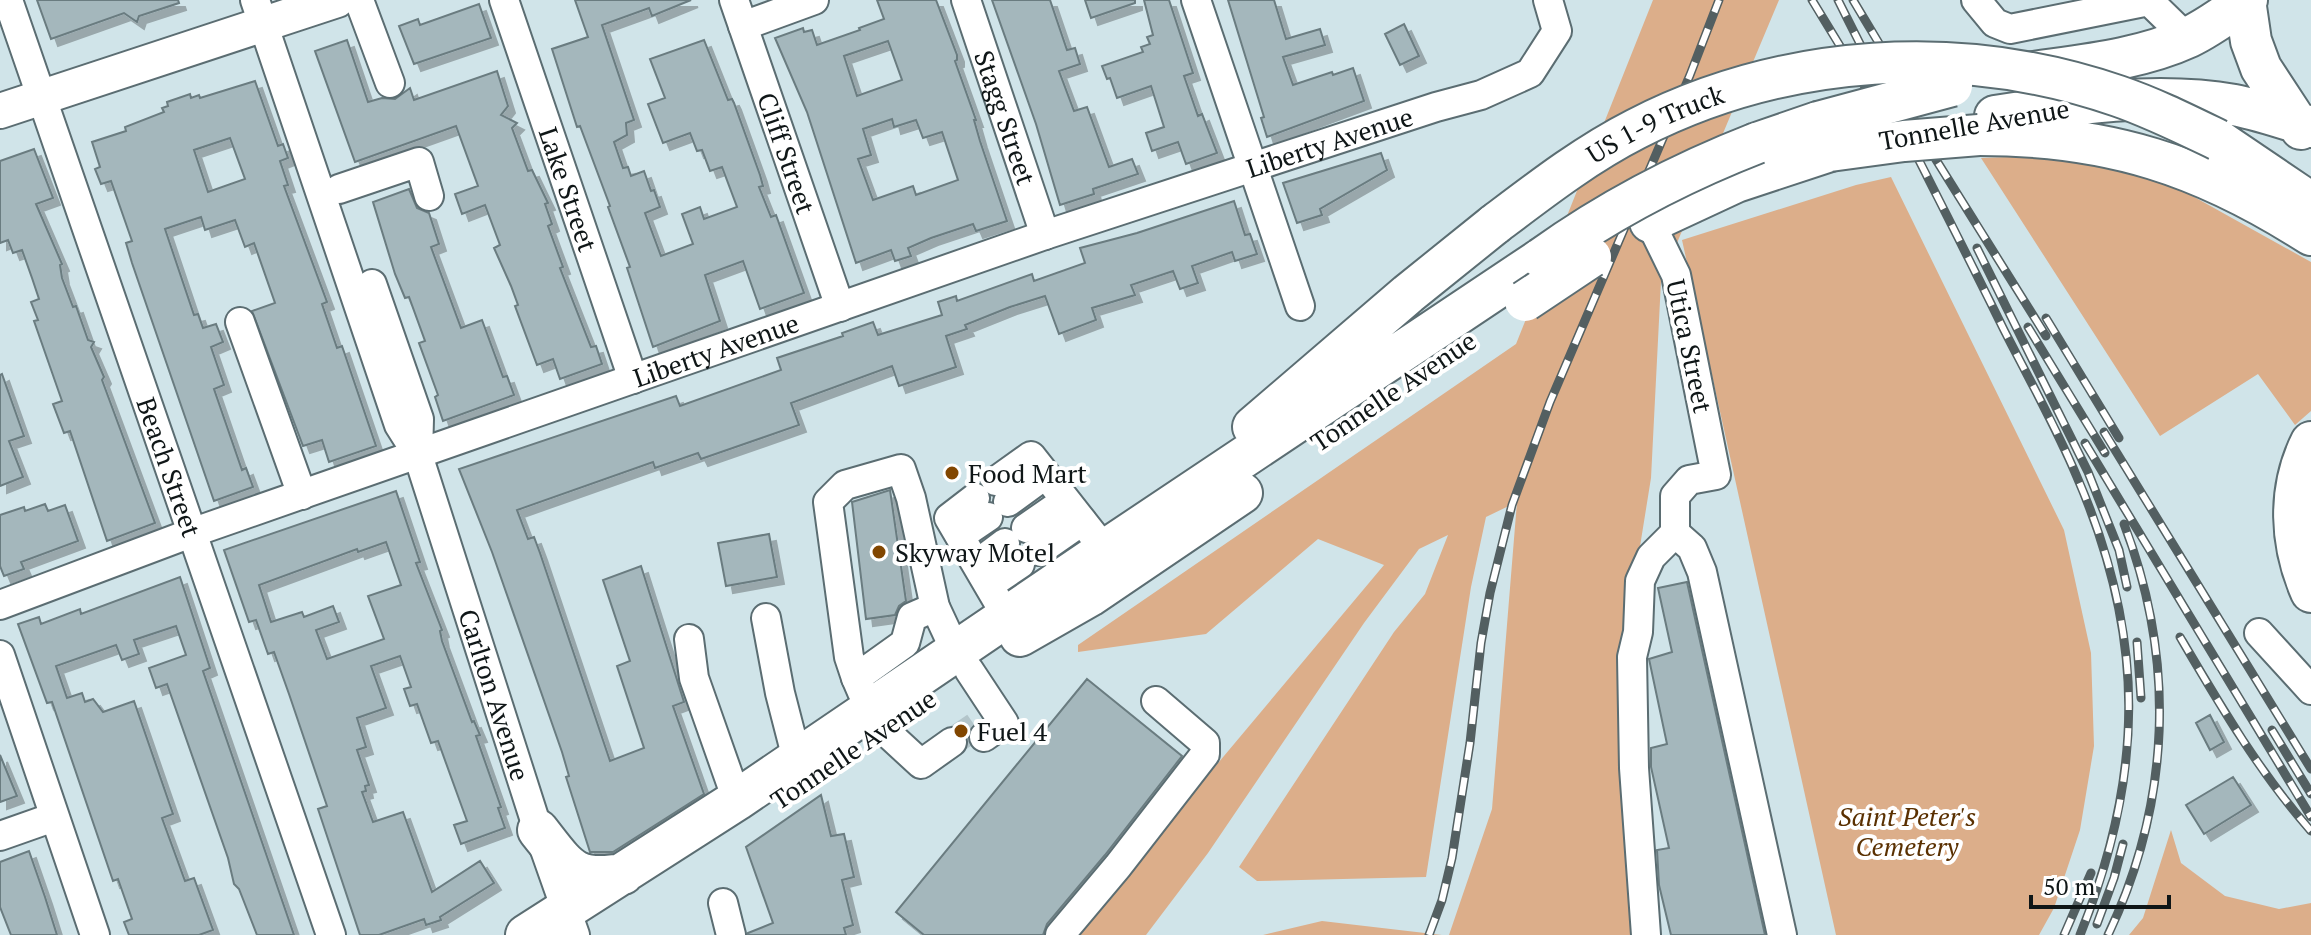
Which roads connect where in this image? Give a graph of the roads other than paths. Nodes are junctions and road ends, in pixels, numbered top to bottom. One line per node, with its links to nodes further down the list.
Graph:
1 (8, 0): 15 (street, Beach Street)
2 (337, 0): 11 (main road)
3 (359, 0): 14 (street)
4 (504, 0): 33 (street, Lake Street)
5 (814, 0): 12 (street)
6 (966, 0): 27 (street, Stagg Street)
7 (1196, 0): 22 (street)
8 (1548, 0): 22 (street, Liberty Avenue)
9 (1976, 0): 13 (street)
10 (2245, 0): 13 (highway, Tonnelle Avenue); 18 (highway)
11 (268, 11): 15 (main road); 20 (street, Carlton Avenue)
12 (739, 13): 31 (street, Cliff Street)
13 (2187, 38): 17 (highway, Tonnelle Avenue)
14 (390, 83)
15 (41, 96): 16 (main road); 38 (street, Beach Street)
16 (0, 111)
17 (1968, 114): 18 (highway, Tonnelle Avenue); 19 (highway, Tonnelle Avenue, bridge); 19 (highway, bridge); 28 (highway)
18 (2307, 127)
19 (1824, 137): 21 (highway, Tonnelle Avenue)
20 (314, 143): 23 (street, Carlton Avenue); 29 (street, Carlton Avenue)
21 (1757, 159): 26 (highway, Tonnelle Avenue); 37 (highway, Tonnelle Avenue, bridge)
22 (1252, 169): 27 (street, Liberty Avenue); 30 (street)
23 (339, 189): 24 (street); 29 (street, Carlton Avenue)
24 (429, 196)
25 (2311, 203): 37 (highway, US 1-9 Truck, bridge)
26 (1650, 222): 39 (street, Utica Street); 49 (highway, Tonnelle Avenue, bridge)
27 (1045, 235): 31 (street, Liberty Avenue)
28 (2311, 235)
29 (362, 284): 35 (street, Carlton Avenue)
30 (1300, 306)
31 (840, 307): 33 (street, Liberty Avenue)
32 (240, 322): 36 (street)
33 (633, 379): 35 (street, Liberty Avenue)
34 (2311, 442): 41 (highway)
35 (418, 455): 36 (street, Liberty Avenue); 56 (street, Carlton Avenue)
36 (302, 495): 38 (street, Liberty Avenue)
37 (1084, 524): 40 (highway, Tonnelle Avenue); 40 (street); 40 (street)
38 (194, 532): 43 (street, Liberty Avenue); 62 (street, Beach Street)
39 (1675, 533): 66 (street); 67 (street)
40 (991, 589): 49 (highway, Tonnelle Avenue)
41 (2311, 592)
42 (934, 598): 49 (street); 51 (street); 51 (street)
43 (0, 605)
44 (766, 618): 53 (street)
45 (2259, 633): 48 (street)
46 (689, 639): 54 (street)
47 (0, 655): 55 (street)
48 (2311, 690)
49 (977, 701): 51 (highway, Tonnelle Avenue)
50 (1156, 701): 65 (street)
51 (888, 727): 52 (street); 53 (highway, Tonnelle Avenue); 60 (highway, Tonnelle Avenue)
52 (952, 742)
53 (797, 759): 54 (highway, Tonnelle Avenue)
54 (737, 800): 58 (highway, Tonnelle Avenue)
55 (54, 817): 57 (street); 61 (street)
56 (538, 830): 58 (highway); 60 (street, Carlton Avenue)
57 (0, 836)
58 (623, 874): 60 (highway, Tonnelle Avenue)
59 (723, 903): 64 (street)
60 (570, 928): 63 (highway, Tonnelle Avenue)
61 (95, 935)
62 (331, 935)
63 (526, 935)
64 (731, 935)
65 (1060, 935)
66 (1646, 935)
67 (1782, 935)

